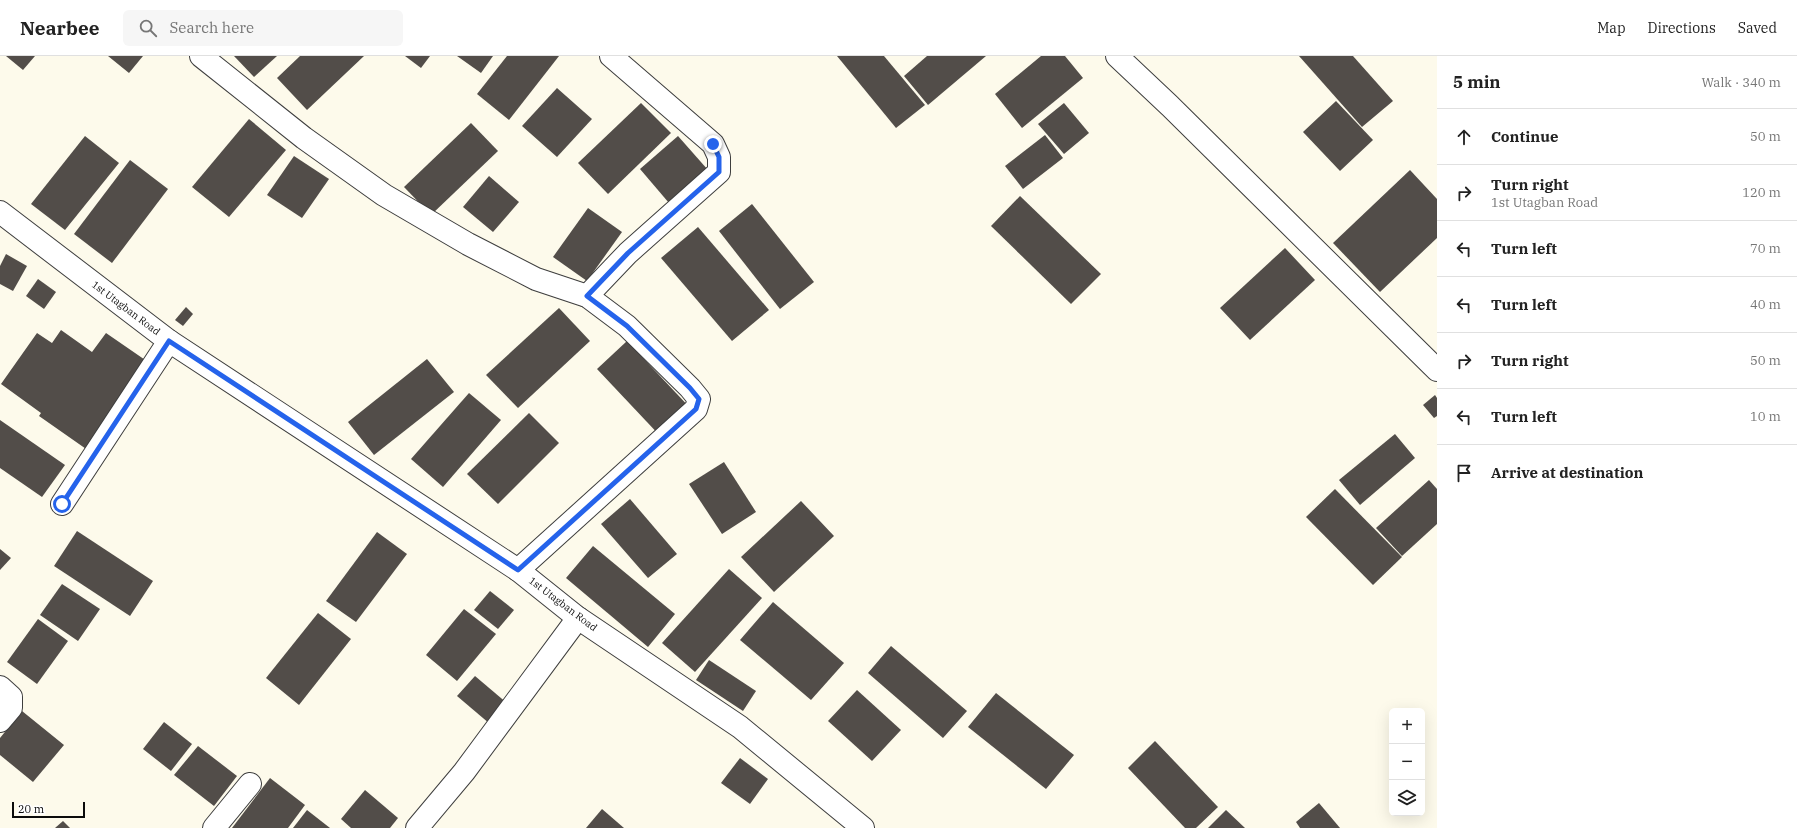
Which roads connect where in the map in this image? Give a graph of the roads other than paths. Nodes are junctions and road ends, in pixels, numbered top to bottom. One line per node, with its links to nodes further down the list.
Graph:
1 (201, 56): 5 (street)
2 (611, 56): 5 (street)
3 (1117, 56): 7 (street)
4 (0, 212): 6 (street, 1st Utagban Road)
5 (587, 296): 9 (street)
6 (169, 341): 8 (street); 9 (street, 1st Utagban Road)
7 (1437, 370)
8 (62, 504)
9 (518, 570): 10 (street, 1st Utagban Road)
10 (578, 618): 15 (street); 16 (street, 1st Utagban Road)
11 (0, 687): 12 (street)
12 (0, 720)
13 (250, 784): 14 (street)
14 (214, 828)
15 (417, 828)
16 (863, 828)

